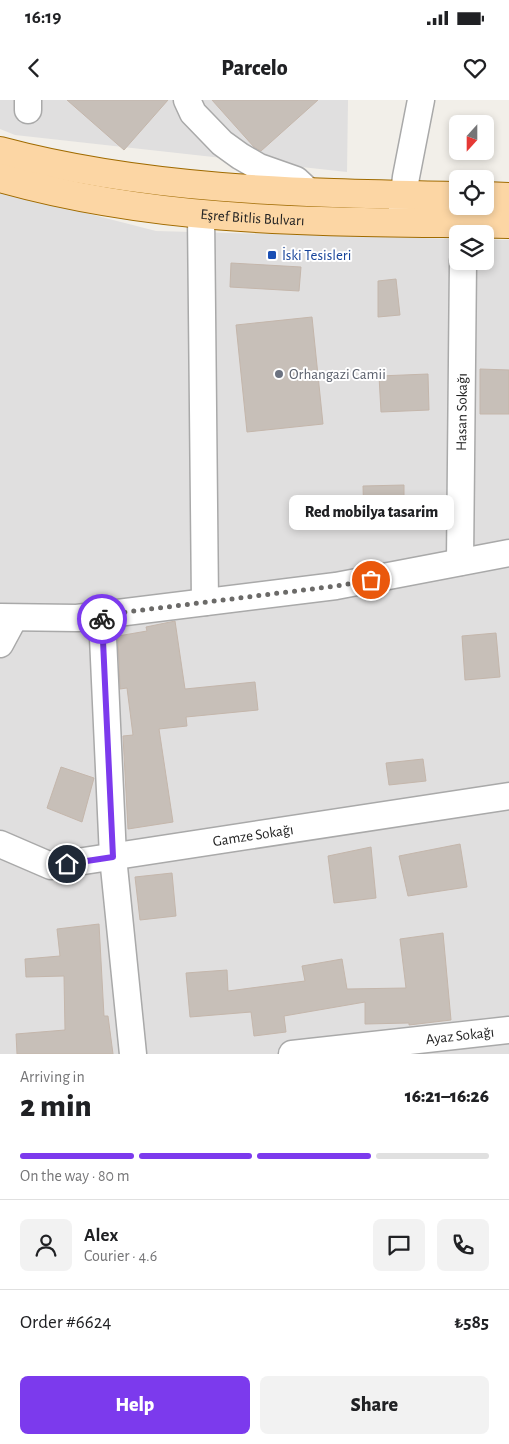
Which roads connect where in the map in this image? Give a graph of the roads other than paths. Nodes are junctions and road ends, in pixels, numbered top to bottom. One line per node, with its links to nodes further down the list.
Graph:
1 (187, 100): 5 (street)
2 (421, 100): 6 (street)
3 (0, 151): 5 (main road, Eşref Bitlis Bulvarı)
4 (0, 178): 10 (main road, Eşref Bitlis Bulvarı)
5 (310, 193): 6 (main road, Eşref Bitlis Bulvarı)
6 (404, 195): 7 (main road, Eşref Bitlis Bulvarı); 11 (street)
7 (449, 196)
8 (494, 196): 9 (main road)
9 (509, 196)
10 (201, 214): 11 (main road, Eşref Bitlis Bulvarı); 18 (street)
11 (400, 224): 14 (main road, Eşref Bitlis Bulvarı)
12 (509, 224): 13 (main road, Eşref Bitlis Bulvarı)
13 (494, 226)
14 (449, 228)
15 (463, 270): 17 (street, Hasan Sokağı)
16 (509, 553): 17 (street)
17 (460, 562): 18 (street)
18 (205, 602): 19 (street)
19 (102, 615): 20 (street); 24 (street)
20 (7, 618): 21 (street)
21 (0, 644)
22 (509, 796): 24 (street, Gamze Sokağı)
23 (0, 844): 24 (street, Gamze Sokağı)
24 (113, 857): 26 (street)
25 (509, 1030): 27 (street, Ayaz Sokağı)
26 (133, 1054)
27 (292, 1054)

